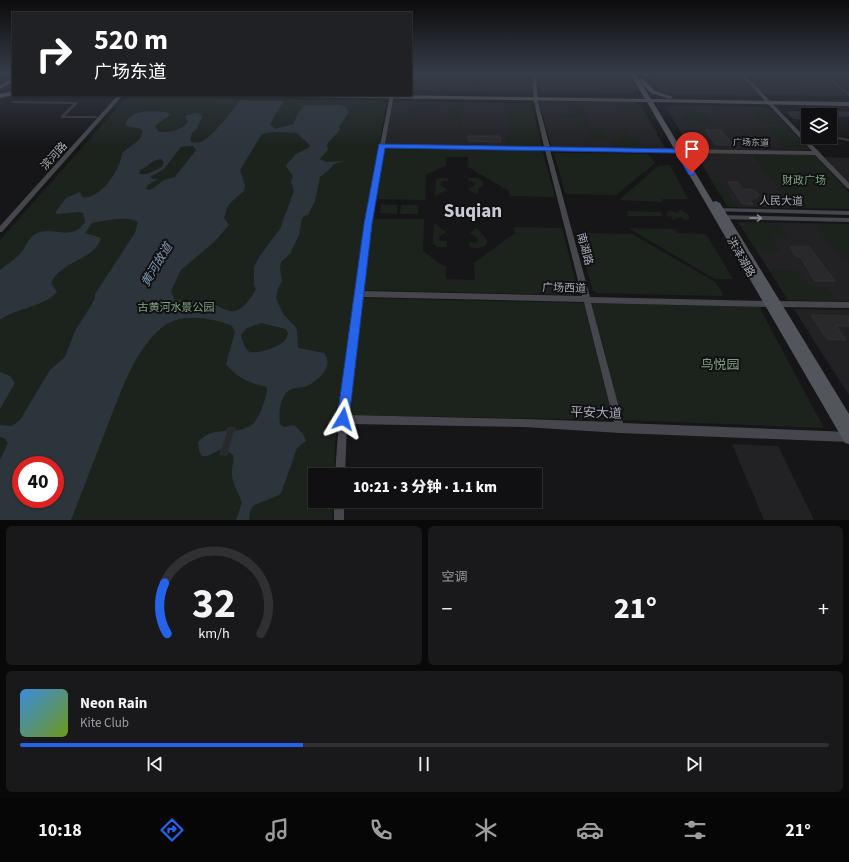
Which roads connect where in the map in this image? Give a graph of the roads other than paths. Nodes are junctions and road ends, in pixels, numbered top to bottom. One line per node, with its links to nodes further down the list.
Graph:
1 (113, 98): 15 (street, 滨河路)
2 (118, 98): 29 (street, 滨河路)
3 (392, 98): 20 (street)
4 (535, 98): 21 (street, 南湖路)
5 (618, 98): 14 (main road)
6 (625, 98): 9 (main road)
7 (673, 98): 10 (main road)
8 (765, 98): 11 (street)
9 (650, 99): 10 (main road); 14 (main road, 洪泽湖路)
10 (679, 100): 11 (main road); 14 (main road)
11 (768, 101): 13 (main road); 16 (street)
12 (13, 102): 15 (street)
13 (849, 102)
14 (659, 114): 22 (main road, 洪泽湖路)
15 (96, 117): 28 (street, 滨河路)
16 (801, 136)
17 (837, 138): 18 (street)
18 (849, 140)
19 (809, 144): 23 (street)
20 (382, 146): 21 (street, 广场东道); 30 (street)
21 (547, 148): 22 (street, 广场东道); 31 (street, 南湖路)
22 (681, 151): 23 (street, 广场东道); 25 (main road, 洪泽湖路)
23 (817, 153): 24 (street)
24 (849, 187)
25 (719, 213): 26 (street, 人民大道); 27 (street, 人民大道, one-way to 27); 32 (main road, 洪泽湖路)
26 (849, 213)
27 (849, 220)
28 (0, 223)
29 (0, 230)
30 (358, 294): 31 (street, 广场西道); 34 (street)
31 (587, 299): 32 (street, 广场西道); 36 (street, 南湖路)
32 (772, 304): 33 (street, 广场西道); 35 (main road, 洪泽湖路); 37 (main road, 洪泽湖路)
33 (849, 306)
34 (343, 419): 36 (street, 平安大道); 38 (street)
35 (849, 424)
36 (620, 428): 37 (street, 平安大道)
37 (848, 438)
38 (340, 468)
39 (339, 508): 40 (street)
40 (339, 520)

